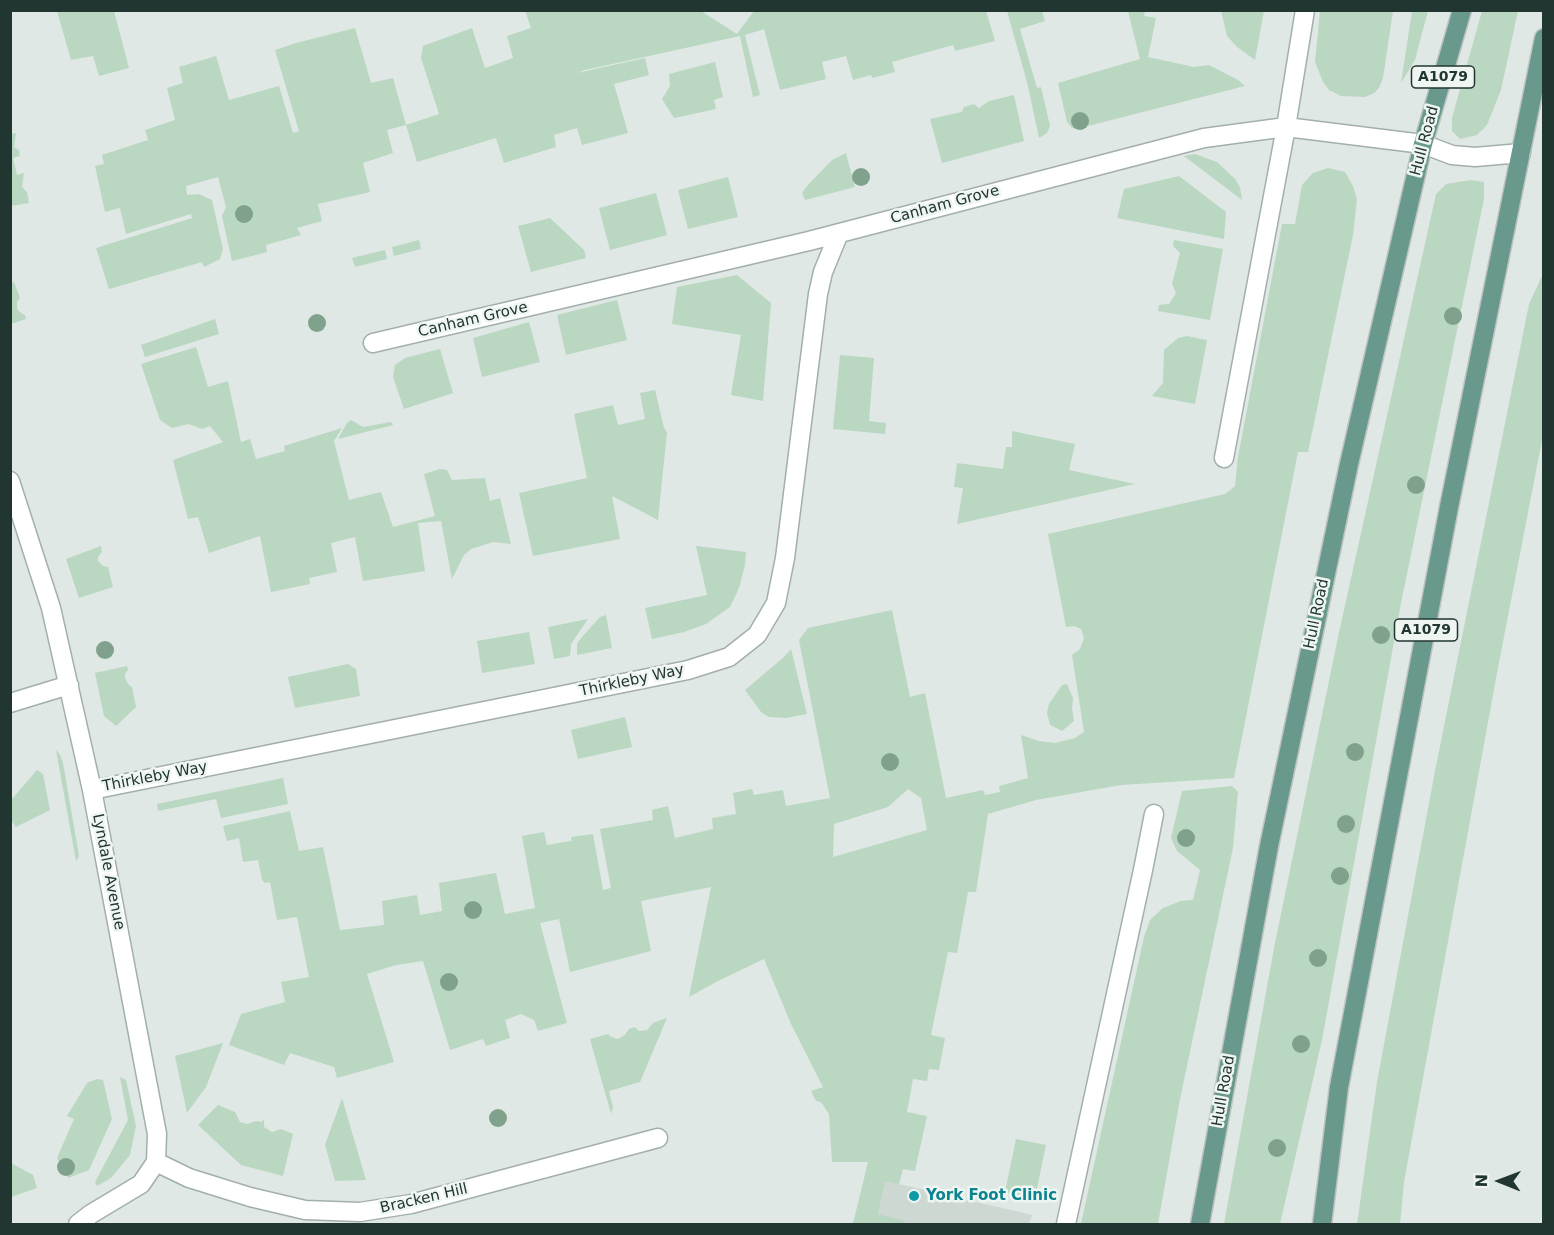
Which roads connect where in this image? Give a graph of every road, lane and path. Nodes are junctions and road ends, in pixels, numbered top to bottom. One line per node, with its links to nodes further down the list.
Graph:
1 (1305, 10): 4 (street)
2 (1462, 10): 5 (main road, Hull Road / A1079)
3 (1544, 38): 6 (main road, A1079)
4 (1286, 127): 5 (street, Canham Grove); 7 (street, Canham Grove); 9 (street)
5 (1423, 144): 6 (street, Canham Grove); 19 (main road, Hull Road / A1079)
6 (1521, 153): 20 (main road, A1079)
7 (839, 233): 8 (street, Canham Grove); 13 (street, Thirkleby Way)
8 (373, 343)
9 (1224, 458)
10 (10, 481): 11 (street, Lyndale Avenue)
11 (69, 686): 12 (street); 13 (street, Lyndale Avenue)
12 (10, 703)
13 (92, 790): 16 (street, Lyndale Avenue)
14 (1154, 814): 18 (street)
15 (658, 1138): 16 (street, Bracken Hill)
16 (156, 1162): 17 (street)
17 (78, 1224)
18 (1066, 1224)
19 (1200, 1224)
20 (1322, 1224)

